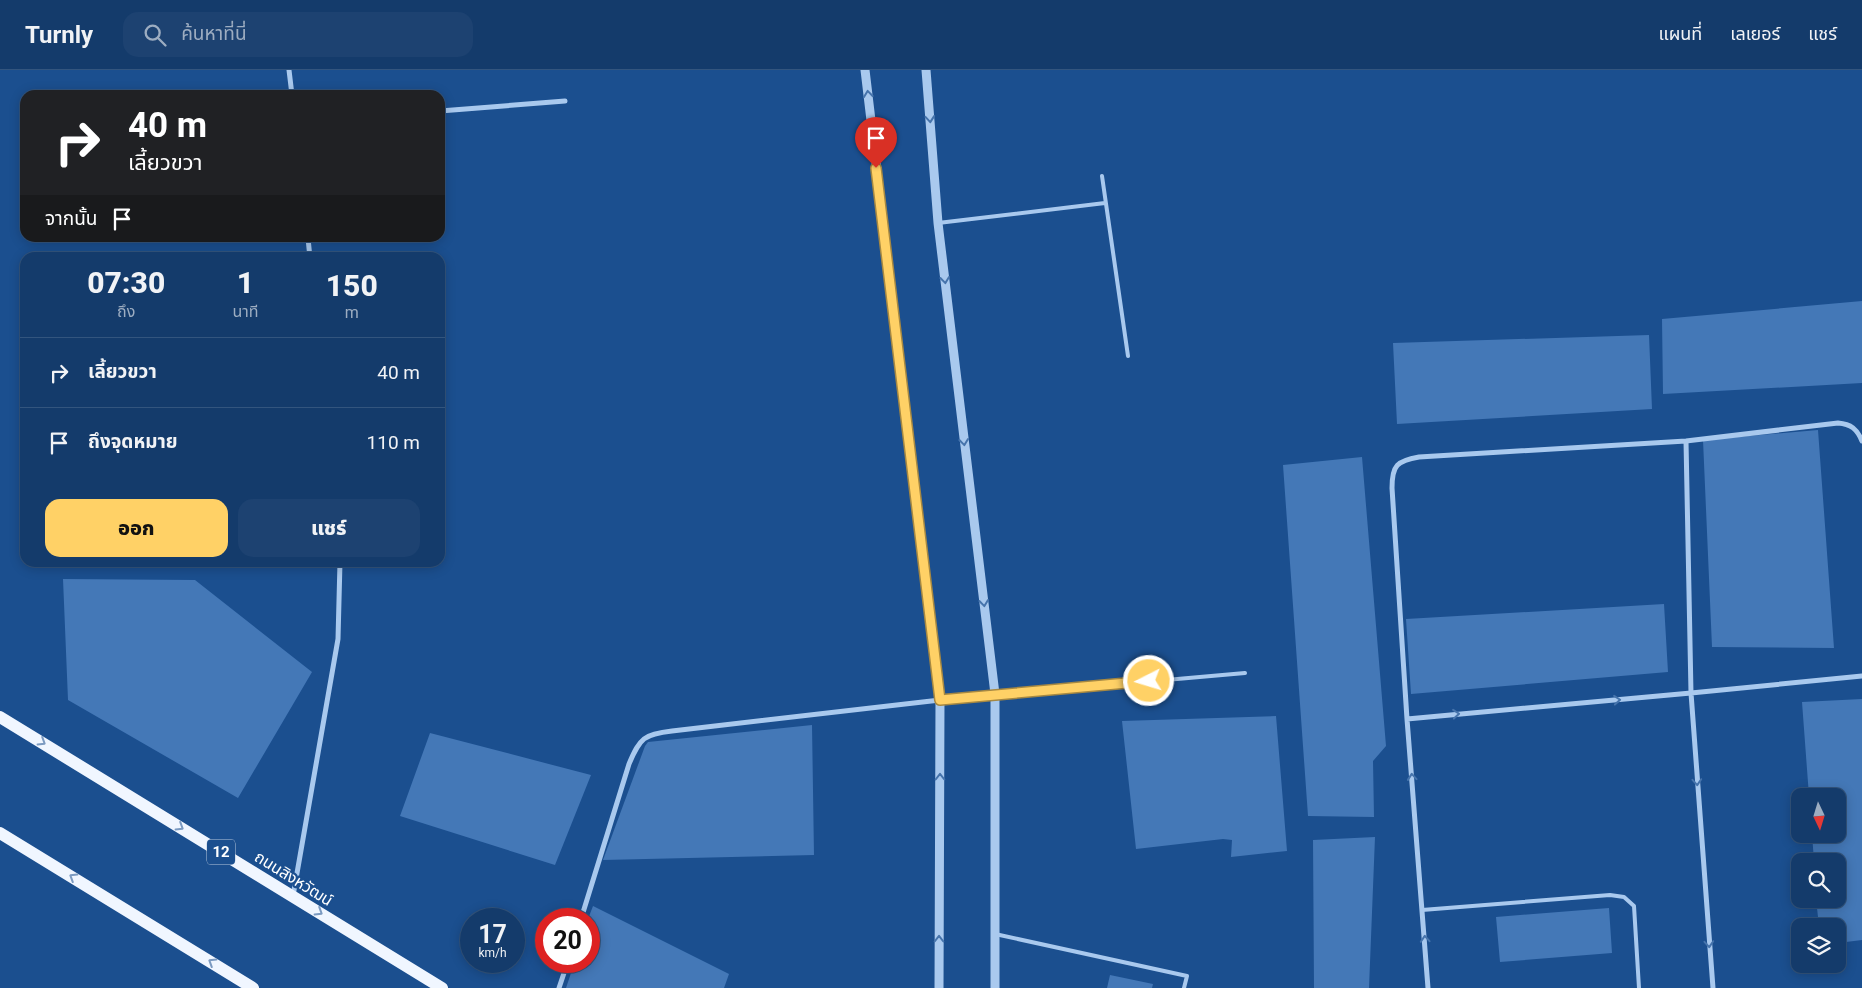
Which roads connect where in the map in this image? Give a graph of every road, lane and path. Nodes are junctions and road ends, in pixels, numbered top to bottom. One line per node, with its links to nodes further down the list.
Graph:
1 (289, 70): 4 (street)
2 (865, 70): 18 (street, one-way to 2)
3 (926, 70): 9 (street, one-way to 9)
4 (291, 90)
5 (565, 100): 6 (street)
6 (445, 112)
7 (1102, 176): 8 (lane)
8 (1105, 203): 9 (lane); 10 (lane)
9 (938, 223): 17 (street, one-way to 17)
10 (1128, 356)
11 (1686, 441): 12 (street); 16 (street); 20 (street)
12 (1862, 441)
13 (340, 567): 22 (street)
14 (1246, 673): 17 (lane)
15 (1862, 676): 16 (street)
16 (1691, 693): 20 (street, one-way to 16); 35 (street, one-way to 35)
17 (995, 694): 18 (lane); 25 (street)
18 (940, 700): 23 (street); 30 (street, one-way to 18)
19 (0, 717): 22 (main road, ถนนสิงหวัฒน์ / 12, one-way to 22)
20 (1407, 719): 24 (street, one-way to 20)
21 (0, 833): 27 (main road, one-way to 21)
22 (293, 896): 28 (main road, ถนนสิงหวัฒน์ / 12, one-way to 28)
23 (584, 908)
24 (1422, 910): 33 (street, one-way to 24); 34 (lane)
25 (995, 934): 31 (street); 32 (lane)
26 (564, 973): 29 (street)
27 (253, 988)
28 (442, 988)
29 (559, 988)
30 (939, 988)
31 (995, 988)
32 (1184, 988)
33 (1428, 988)
34 (1639, 988)
35 (1713, 988)

